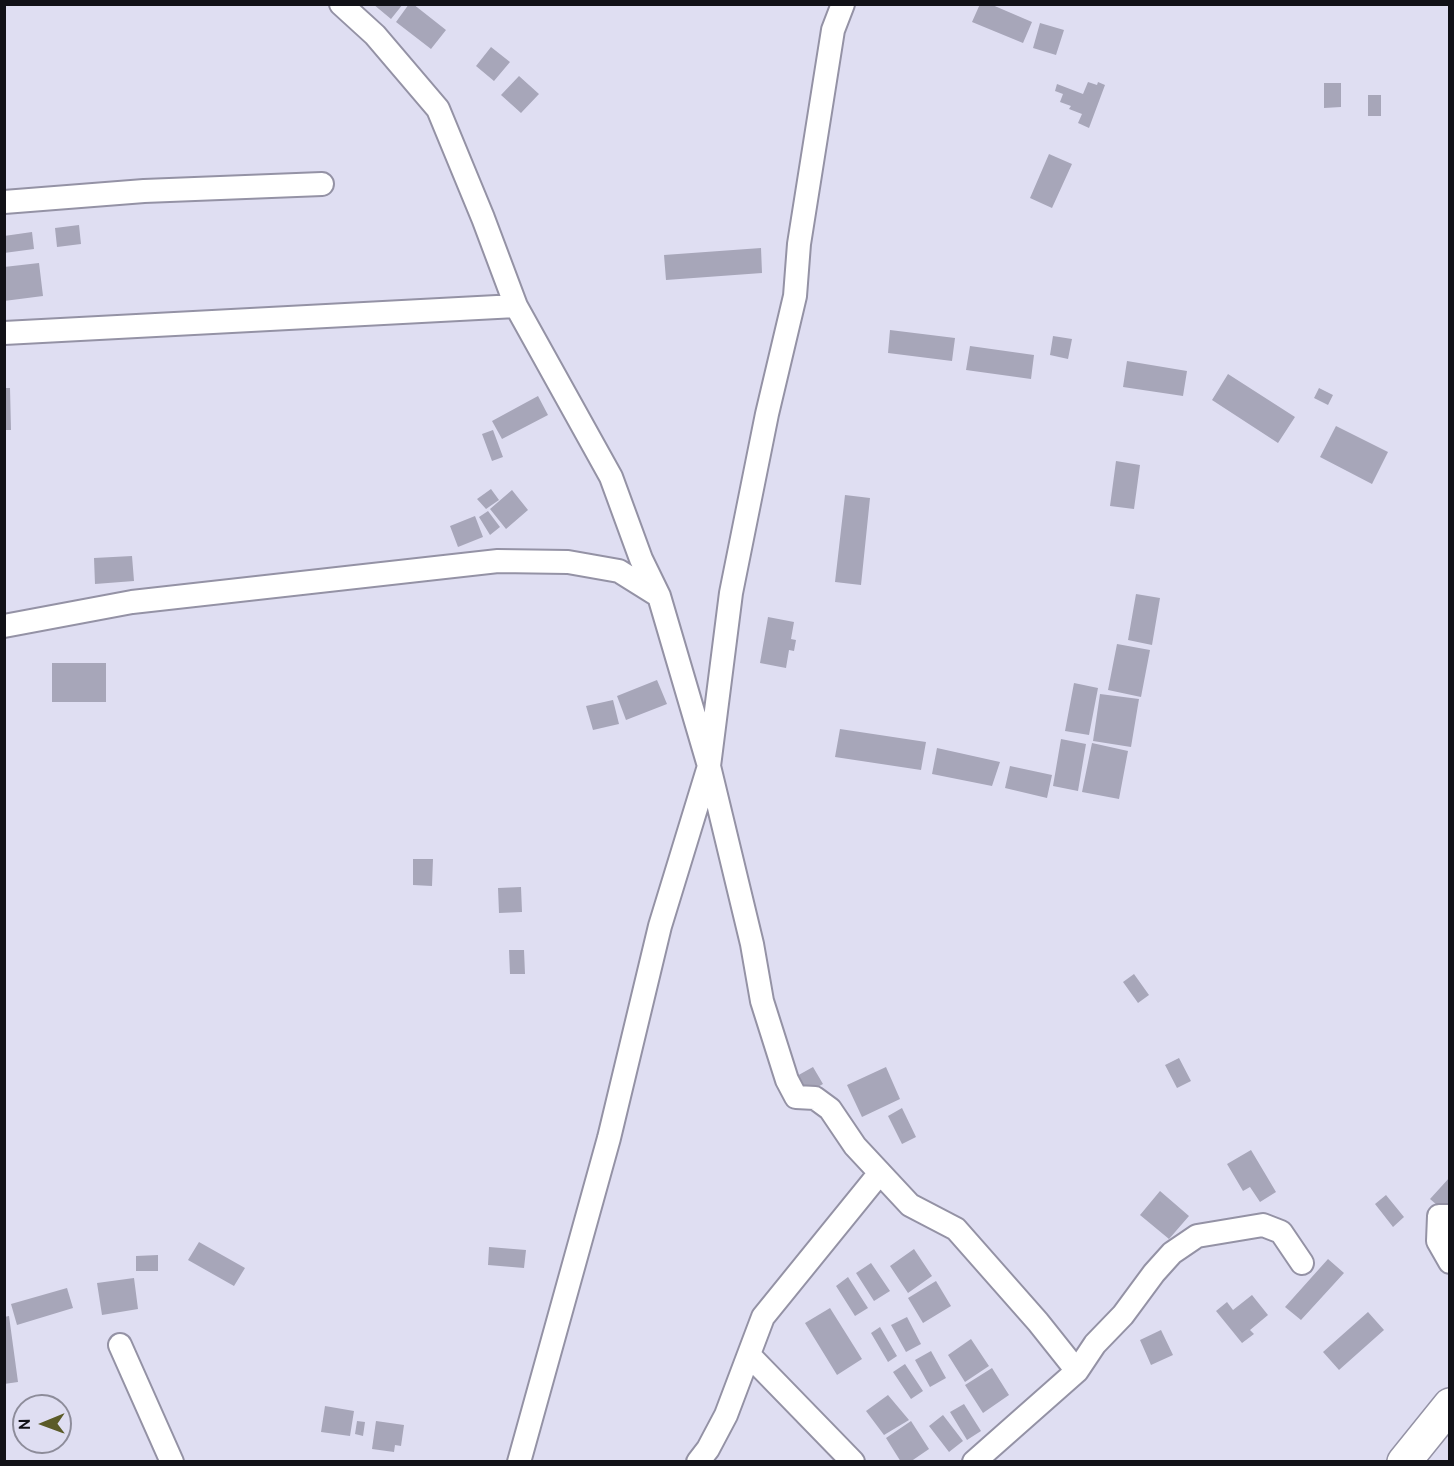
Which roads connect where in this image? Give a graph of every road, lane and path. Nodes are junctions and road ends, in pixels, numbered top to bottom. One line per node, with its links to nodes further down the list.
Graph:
1 (341, 4): 5 (street)
2 (843, 4): 11 (street)
3 (322, 184): 4 (street)
4 (4, 202)
5 (516, 306): 6 (street); 7 (street)
6 (4, 333)
7 (641, 559): 8 (street); 9 (street)
8 (619, 571): 9 (street); 10 (street)
9 (659, 596): 11 (street)
10 (4, 627)
11 (709, 766): 12 (street); 21 (street)
12 (879, 1174): 17 (street); 18 (street)
13 (1449, 1216): 14 (street)
14 (1449, 1262)
15 (1302, 1263): 18 (street)
16 (120, 1345): 20 (street)
17 (749, 1355): 22 (street); 23 (street)
18 (1077, 1371): 24 (street)
19 (1449, 1405): 25 (highway)
20 (172, 1461)
21 (519, 1461)
22 (698, 1461)
23 (853, 1461)
24 (974, 1461)
25 (1404, 1461)

